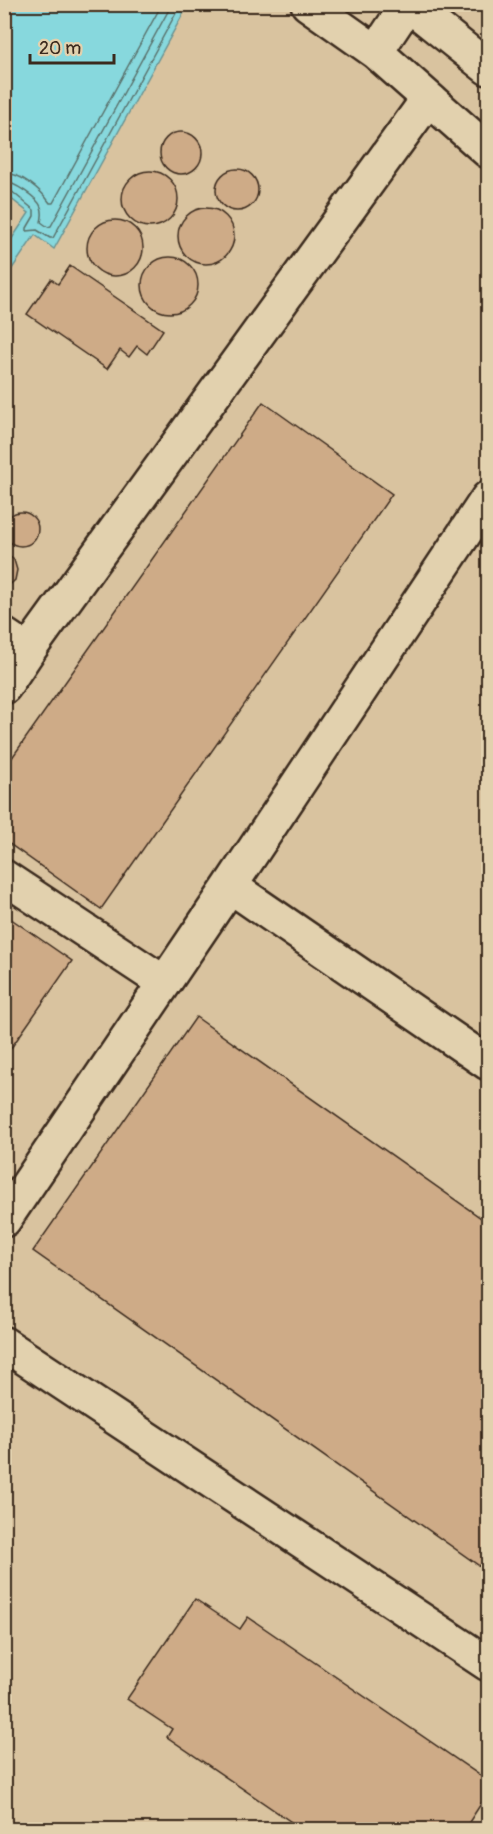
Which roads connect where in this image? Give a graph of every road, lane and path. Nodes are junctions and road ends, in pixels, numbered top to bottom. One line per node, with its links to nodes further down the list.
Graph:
1 (408, 4): 3 (lane); 4 (lane)
2 (319, 12): 3 (lane)
3 (376, 52): 5 (lane)
4 (489, 68)
5 (428, 99): 6 (lane); 8 (lane)
6 (489, 151)
7 (489, 498): 11 (lane)
8 (16, 643): 9 (lane)
9 (4, 687)
10 (4, 877): 12 (lane)
11 (230, 886): 12 (lane); 13 (lane)
12 (164, 982): 14 (lane)
13 (489, 1063)
14 (4, 1220)
15 (4, 1344): 16 (lane)
16 (489, 1664)

